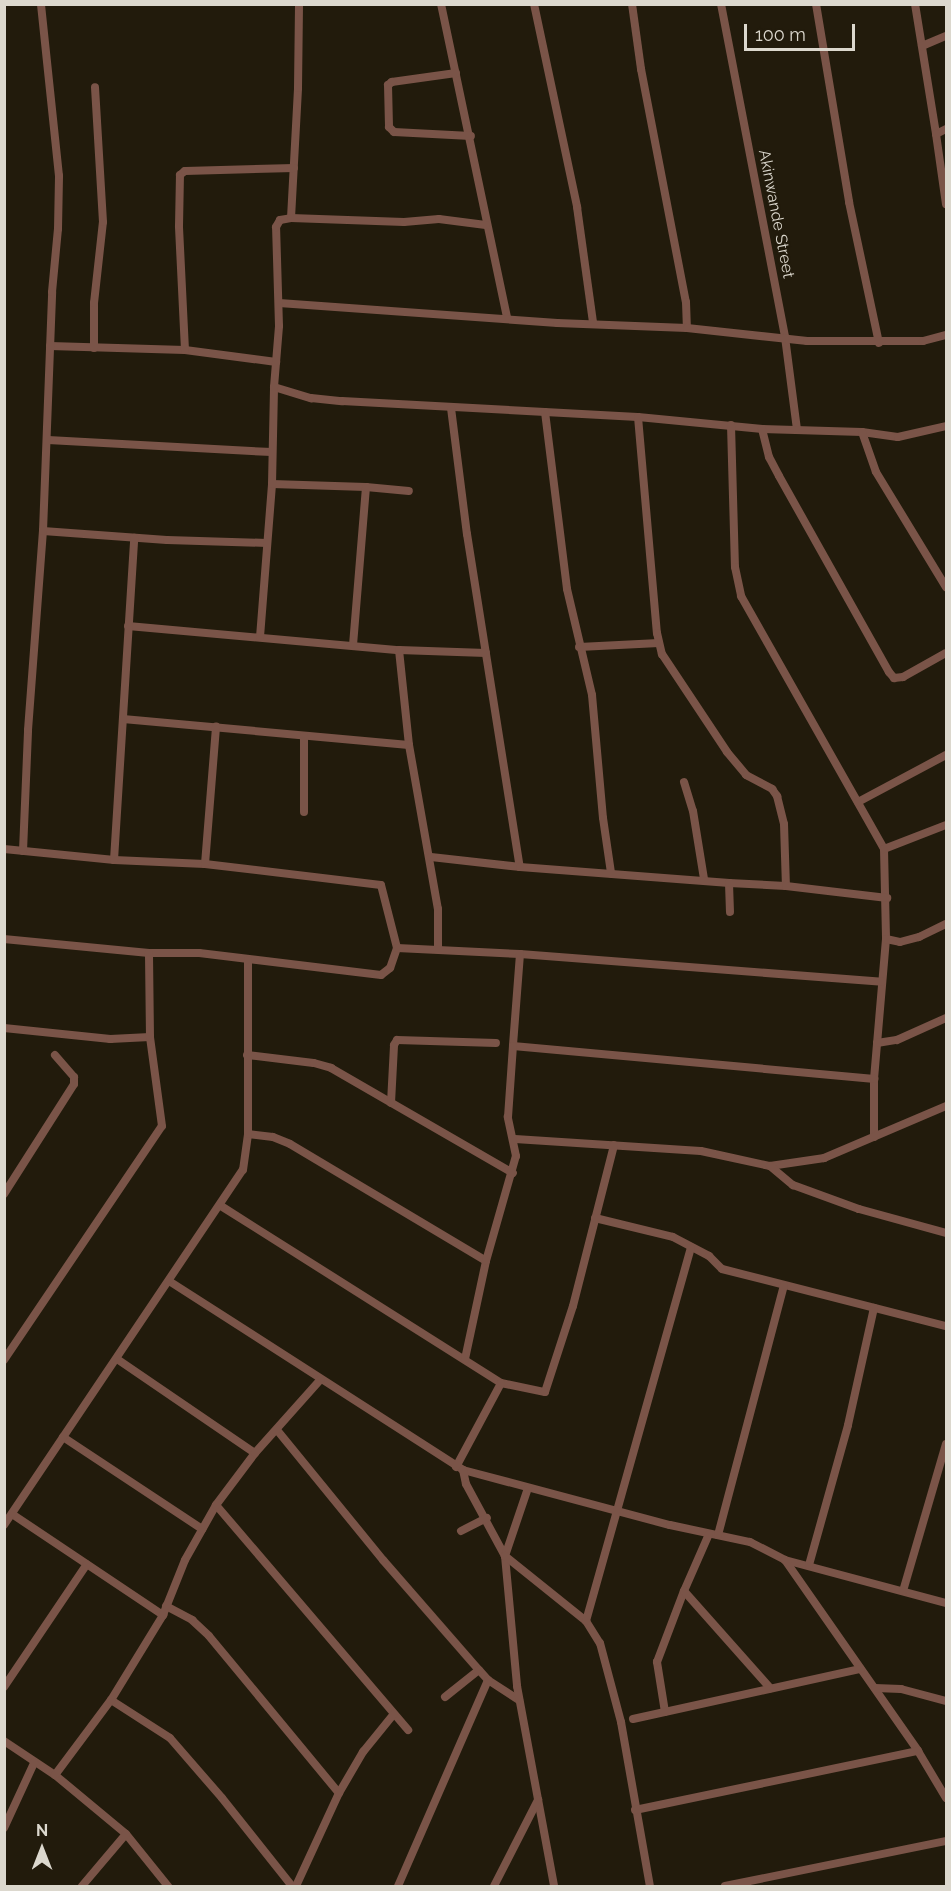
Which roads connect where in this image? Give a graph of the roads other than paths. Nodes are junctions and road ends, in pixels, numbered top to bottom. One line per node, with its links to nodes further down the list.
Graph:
1 (40, 4): 27 (street)
2 (299, 4): 16 (street)
3 (441, 4): 11 (street)
4 (534, 4): 22 (street)
5 (633, 4): 23 (street)
6 (721, 4): 25 (street, Akinwande Street)
7 (816, 4): 26 (street)
8 (915, 4): 10 (street)
9 (946, 36): 10 (street)
10 (922, 46): 14 (street)
11 (456, 73): 15 (street); 15 (street)
12 (95, 87): 28 (street)
13 (946, 129): 14 (street)
14 (936, 134): 17 (street)
15 (471, 136): 19 (street)
16 (294, 168): 18 (street); 29 (street)
17 (946, 204)
18 (291, 218): 19 (street); 20 (street)
19 (486, 225): 21 (street)
20 (279, 303): 21 (street); 30 (street)
21 (507, 318): 22 (street)
22 (593, 323): 23 (street)
23 (687, 328): 25 (street)
24 (946, 335): 26 (street)
25 (785, 337): 26 (street); 38 (street, Akinwande Street)
26 (879, 343)
27 (50, 346): 28 (street); 40 (street)
28 (94, 348): 29 (street)
29 (185, 350): 30 (street)
30 (276, 362): 31 (street)
31 (274, 387): 32 (street); 41 (street)
32 (452, 408): 33 (street); 55 (street)
33 (545, 412): 34 (street); 53 (street)
34 (638, 417): 35 (street); 51 (street)
35 (731, 425): 37 (street); 63 (street)
36 (946, 426): 39 (street)
37 (762, 429): 38 (street); 56 (street)
38 (797, 429): 39 (street)
39 (862, 432): 48 (street)
40 (48, 440): 41 (street); 45 (street)
41 (272, 452): 42 (street)
42 (272, 484): 43 (street); 47 (street)
43 (366, 487): 44 (street); 52 (street)
44 (409, 491)
45 (43, 531): 46 (street); 68 (street)
46 (134, 538): 47 (street); 49 (street)
47 (267, 543): 50 (street)
48 (946, 587)
49 (128, 626): 50 (street); 57 (street)
50 (260, 637): 52 (street)
51 (658, 643): 53 (street); 76 (street)
52 (353, 645): 54 (street)
53 (579, 647): 73 (street)
54 (399, 650): 55 (street); 60 (street)
55 (486, 653): 72 (street)
56 (946, 653)
57 (123, 718): 58 (street); 70 (street)
58 (216, 726): 59 (street); 71 (street)
59 (304, 736): 60 (street); 64 (street)
60 (409, 744): 69 (street)
61 (946, 755): 63 (street)
62 (684, 782): 74 (street)
63 (858, 802): 67 (street)
64 (304, 812)
65 (946, 825): 67 (street)
66 (4, 849): 68 (street)
67 (884, 849): 77 (street)
68 (23, 851): 70 (street)
69 (430, 857): 72 (street); 83 (street)
70 (114, 860): 71 (street)
71 (205, 864): 82 (street)
72 (520, 867): 73 (street)
73 (611, 873): 74 (street)
74 (704, 879): 75 (street)
75 (729, 883): 76 (street); 78 (street)
76 (786, 886): 77 (street)
77 (887, 898): 81 (street)
78 (730, 912)
79 (946, 924): 81 (street)
80 (4, 939): 84 (street)
81 (886, 939): 87 (street)
82 (397, 948): 83 (street); 86 (street)
83 (438, 950): 85 (street)
84 (149, 952): 86 (street); 90 (street)
85 (519, 954): 87 (street); 93 (street)
86 (248, 960): 95 (street)
87 (882, 982): 92 (street)
88 (946, 1018): 92 (street)
89 (4, 1028): 90 (street)
90 (150, 1037): 117 (street)
91 (496, 1042): 97 (street)
92 (877, 1043): 96 (street)
93 (513, 1046): 96 (street); 101 (street)
94 (55, 1055): 105 (street)
95 (247, 1055): 97 (street); 99 (street)
96 (874, 1079): 100 (street)
97 (391, 1103): 104 (street)
98 (946, 1106): 100 (street)
99 (248, 1134): 106 (street); 110 (street)
100 (873, 1137): 103 (street)
101 (515, 1139): 102 (street); 104 (street)
102 (614, 1145): 103 (street); 107 (street)
103 (770, 1166): 108 (street)
104 (513, 1173): 110 (street)
105 (4, 1194)
106 (221, 1206): 111 (street); 116 (street)
107 (595, 1218): 109 (street); 119 (street)
108 (946, 1233)
109 (691, 1248): 112 (street); 127 (street)
110 (486, 1261): 116 (street)
111 (169, 1281): 115 (street); 118 (street)
112 (784, 1286): 113 (street); 134 (street)
113 (873, 1308): 114 (street); 138 (street)
114 (946, 1326)
115 (117, 1359): 121 (street); 123 (street)
116 (465, 1359): 119 (street)
117 (4, 1360)
118 (320, 1380): 120 (street); 124 (street)
119 (501, 1383): 124 (street)
120 (277, 1430): 123 (street); 144 (street)
121 (63, 1437): 128 (street); 131 (street)
122 (946, 1444): 140 (street)
123 (255, 1453): 126 (street)
124 (460, 1468): 125 (street); 129 (street)
125 (528, 1488): 127 (street); 135 (street)
126 (216, 1505): 131 (street); 155 (street)
127 (619, 1511): 133 (street); 143 (street)
128 (12, 1514): 130 (street); 137 (street)
129 (487, 1518): 132 (street); 135 (street)
130 (4, 1525)
131 (202, 1529): 142 (street)
132 (461, 1531)
133 (708, 1534): 134 (street); 139 (street)
134 (718, 1535): 136 (street)
135 (505, 1556): 143 (street); 152 (street)
136 (785, 1560): 138 (street); 145 (street)
137 (87, 1564): 142 (street); 147 (street)
138 (809, 1565): 140 (street)
139 (684, 1591): 148 (street); 154 (street)
140 (903, 1591): 141 (street)
141 (946, 1603)
142 (164, 1611): 151 (street); 162 (street)
143 (586, 1621): 165 (street)
144 (479, 1670): 146 (street); 150 (street)
145 (861, 1670): 148 (street); 149 (street)
146 (488, 1680): 152 (street); 172 (street)
147 (4, 1687)
148 (770, 1688): 154 (street)
149 (875, 1688): 153 (street); 159 (street)
150 (445, 1697)
151 (111, 1700): 161 (street); 171 (street)
152 (519, 1700): 164 (street)
153 (946, 1701)
154 (665, 1712): 156 (street)
155 (393, 1715): 157 (street); 162 (street)
156 (633, 1719)
157 (408, 1730)
158 (4, 1741): 160 (street)
159 (918, 1751): 163 (street); 165 (street)
160 (34, 1763): 161 (street); 166 (street)
161 (55, 1775): 167 (street)
162 (339, 1793): 171 (street)
163 (946, 1798)
164 (538, 1800): 173 (street); 174 (street)
165 (635, 1810): 175 (street)
166 (4, 1828)
167 (126, 1834): 169 (street); 170 (street)
168 (946, 1841): 176 (street)
169 (82, 1887)
170 (168, 1887)
171 (294, 1887)
172 (398, 1887)
173 (494, 1887)
174 (554, 1887)
175 (650, 1887)
176 (725, 1887)

